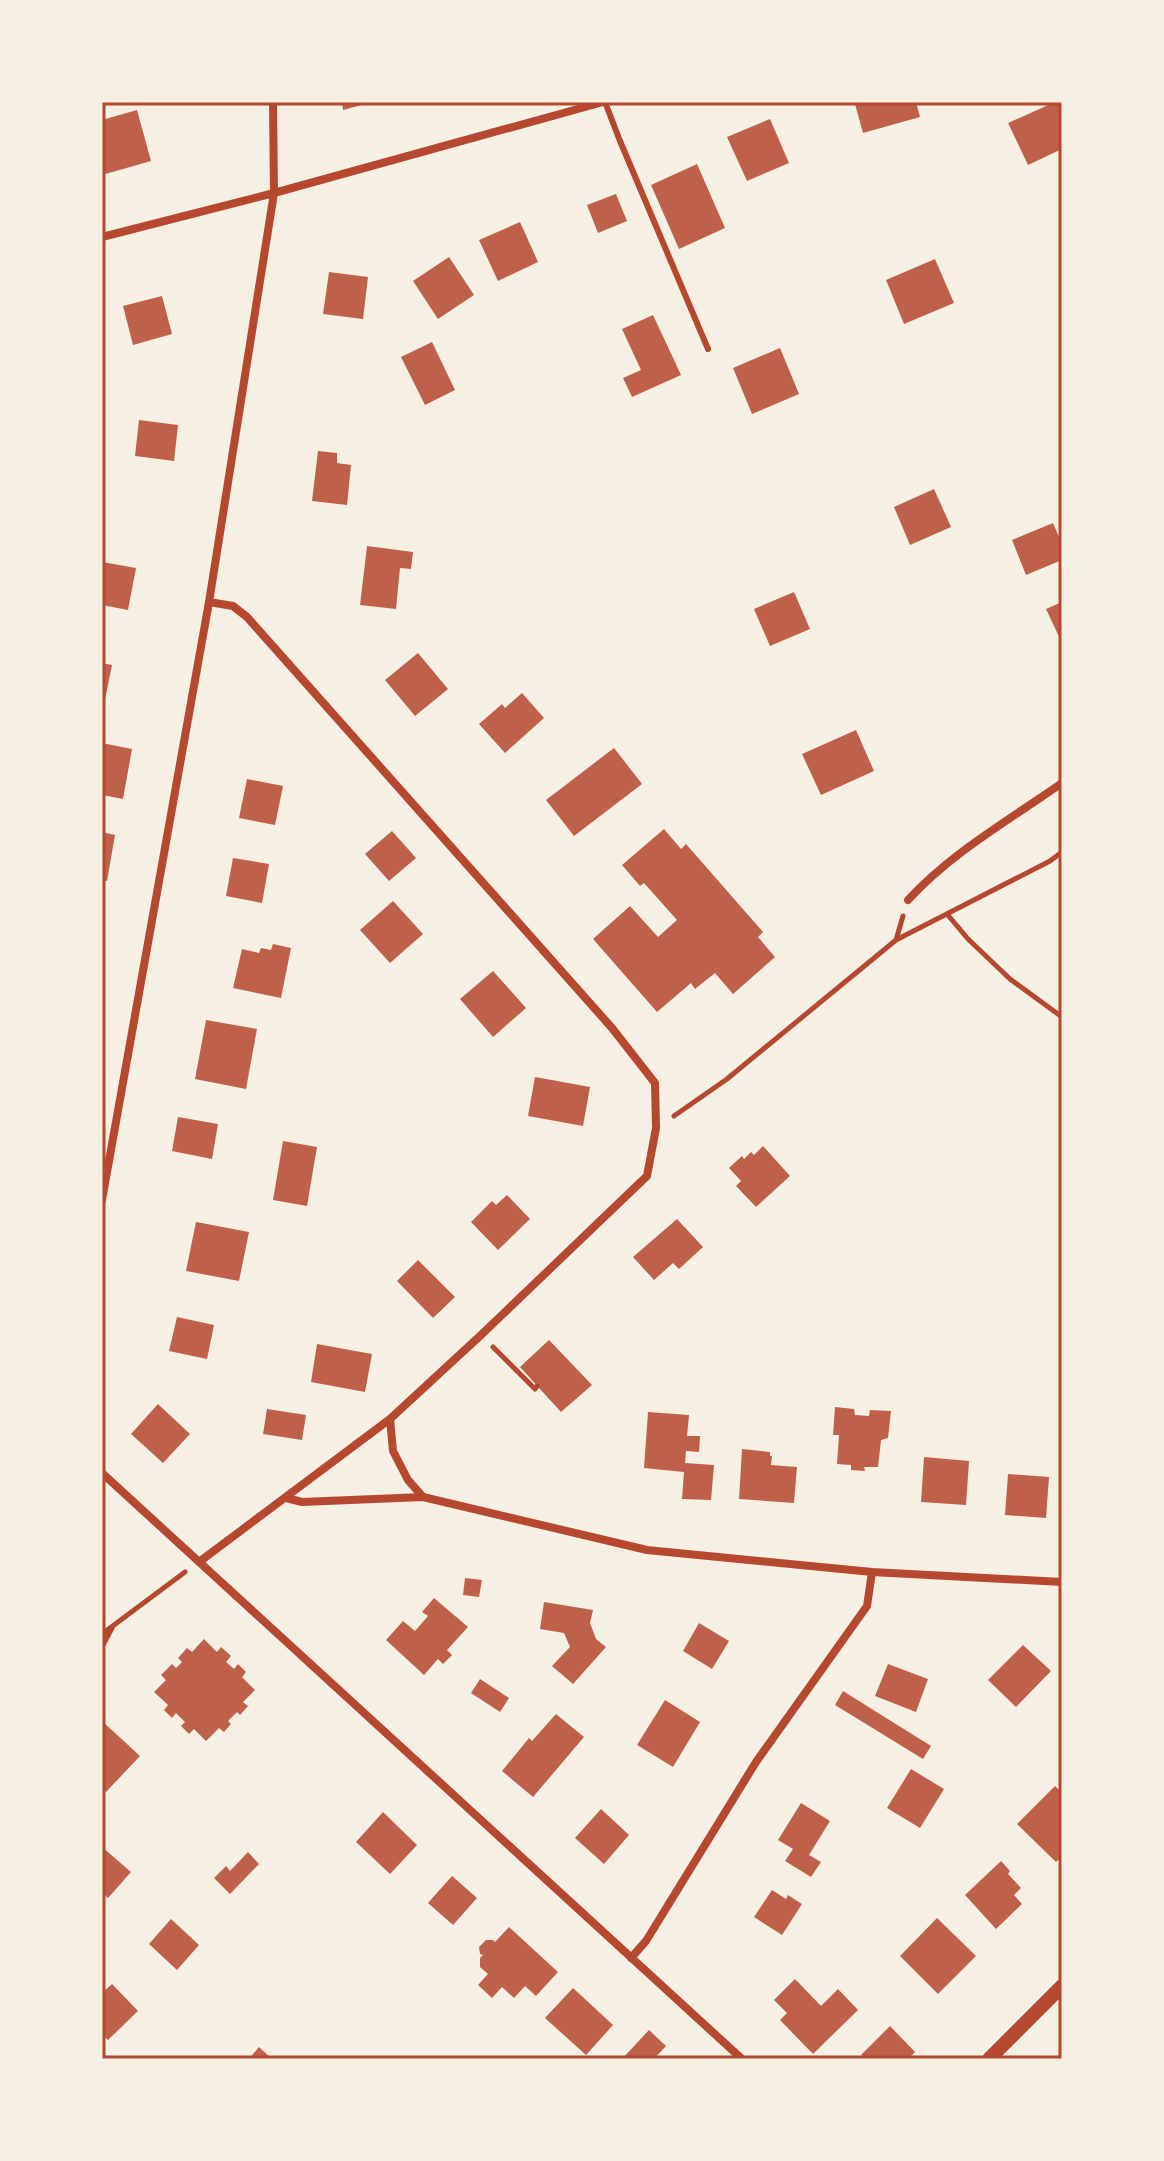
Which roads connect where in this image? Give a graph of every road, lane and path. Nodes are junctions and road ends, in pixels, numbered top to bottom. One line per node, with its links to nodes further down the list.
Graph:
1 (273, 102): 3 (street)
2 (604, 102): 3 (street); 5 (lane)
3 (274, 193): 4 (street); 6 (street)
4 (102, 237)
5 (708, 349)
6 (209, 602): 13 (street); 14 (street)
7 (1062, 783): 9 (street)
8 (1062, 852): 10 (path)
9 (908, 900): 11 (path)
10 (947, 914): 11 (path); 12 (path)
11 (896, 940): 13 (path)
12 (1062, 1017)
13 (656, 1128): 15 (street)
14 (102, 1200)
15 (481, 1335): 16 (path); 17 (street)
16 (537, 1386)
17 (390, 1419): 19 (street); 20 (street)
18 (102, 1473): 21 (street)
19 (423, 1497): 20 (street); 22 (street)
20 (286, 1498): 21 (street)
21 (199, 1562): 24 (path); 27 (street)
22 (872, 1572): 23 (street); 27 (street)
23 (1062, 1582)
24 (113, 1627): 25 (path); 26 (path)
25 (102, 1634)
26 (102, 1647)
27 (631, 1958): 29 (street)
28 (1062, 1986): 30 (street)
29 (742, 2059)
30 (989, 2059)

